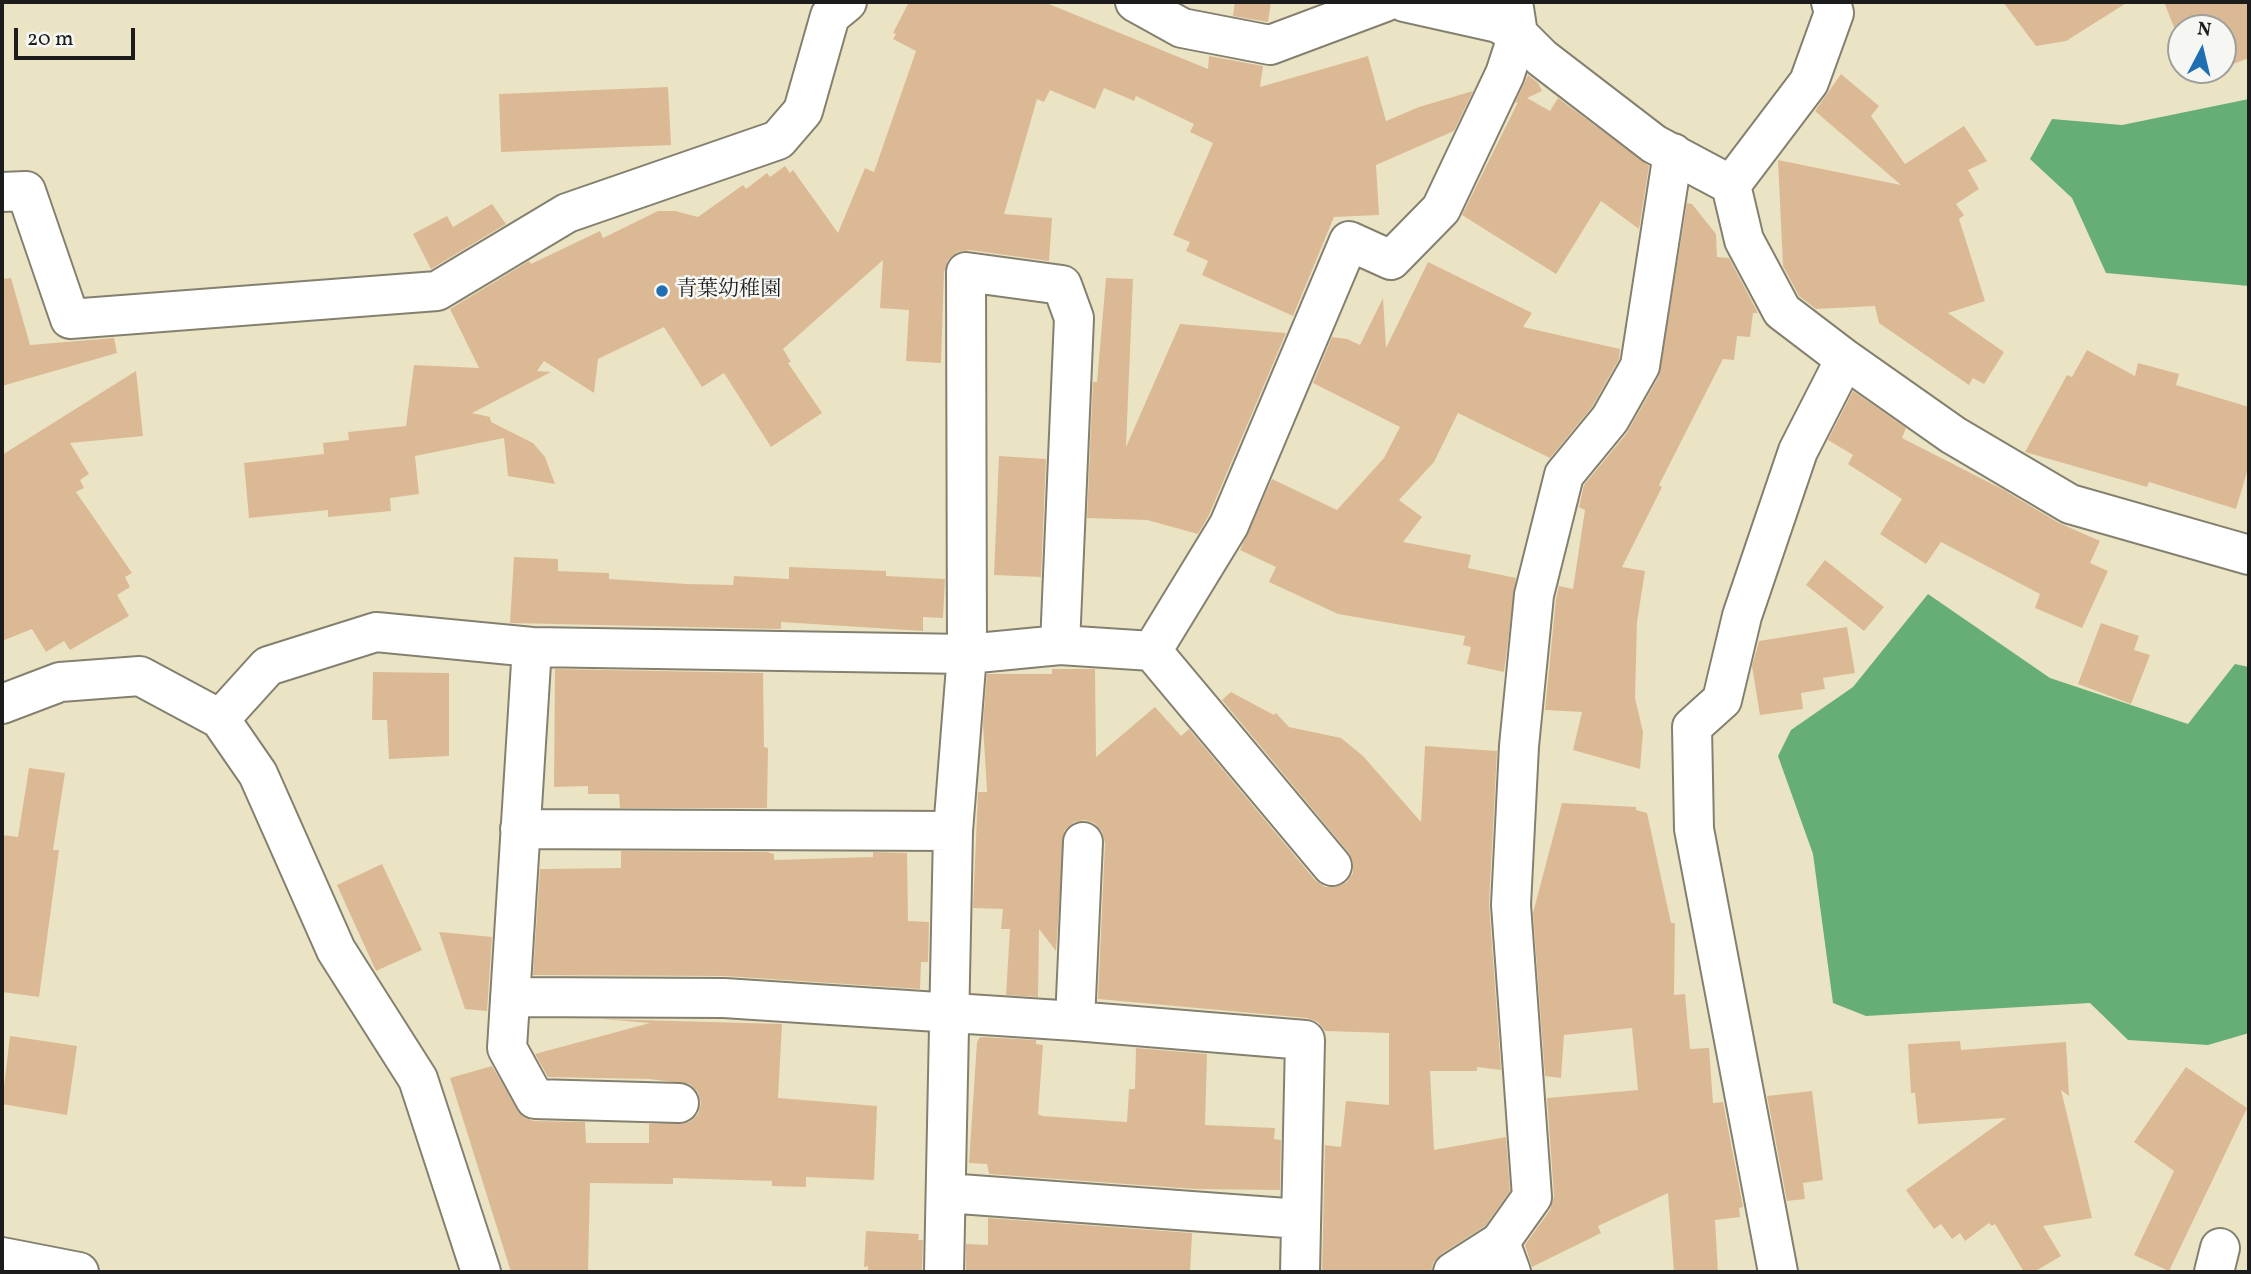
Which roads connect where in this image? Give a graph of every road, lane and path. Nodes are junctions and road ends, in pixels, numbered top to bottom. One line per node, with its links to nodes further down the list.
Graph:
1 (847, 2): 10 (street)
2 (1135, 2): 6 (street)
3 (1385, 2): 6 (street)
4 (1404, 2): 7 (street)
5 (1831, 2): 9 (street)
6 (1212, 18)
7 (1516, 18): 8 (street); 15 (street)
8 (1673, 153): 9 (street); 30 (street)
9 (1731, 185): 11 (street)
10 (2, 192)
11 (1845, 359): 12 (street); 36 (street)
12 (2249, 555)
13 (1060, 645): 15 (street); 16 (street); 16 (street)
14 (532, 647): 16 (street); 18 (street); 19 (street)
15 (1152, 651): 22 (street)
16 (967, 654): 20 (street)
17 (2, 704): 18 (street)
18 (220, 719): 32 (street)
19 (520, 829): 20 (street); 23 (street)
20 (953, 831): 24 (street)
21 (1083, 842): 25 (street)
22 (1332, 866)
23 (510, 997): 24 (street); 26 (street)
24 (949, 1013): 25 (street); 27 (street)
25 (1075, 1021): 28 (street)
26 (679, 1102)
27 (946, 1193): 28 (street); 33 (street)
28 (1300, 1219): 34 (street)
29 (2, 1257): 31 (street)
30 (1506, 1257): 35 (street)
31 (79, 1272)
32 (481, 1272)
33 (944, 1272)
34 (1300, 1272)
35 (1453, 1272)
36 (1778, 1272)

